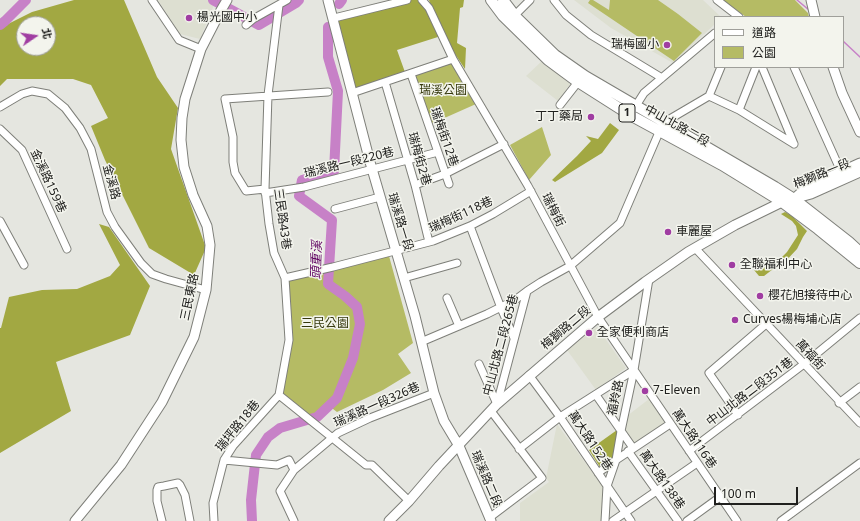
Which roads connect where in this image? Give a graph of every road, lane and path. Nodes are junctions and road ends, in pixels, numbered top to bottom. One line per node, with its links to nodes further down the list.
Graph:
1 (152, 0): 20 (street)
2 (287, 0): 13 (street)
3 (328, 0): 16 (street, 瑞溪路一段)
4 (407, 0): 16 (street)
5 (422, 0): 21 (street, 瑞梅街)
6 (491, 0): 17 (main road, 中山北路二段 / 1)
7 (502, 0): 17 (main road, 中山北路二段 / 1)
8 (530, 0): 17 (street)
9 (554, 0): 28 (street)
10 (717, 0): 14 (street)
11 (811, 0): 15 (street)
12 (227, 1): 20 (street, 三民東路)
13 (279, 5): 18 (street); 33 (street, 三民路43巷)
14 (736, 16)
15 (815, 16)
16 (334, 18): 32 (street, 瑞溪路一段)
17 (512, 18): 30 (main road, 中山北路二段 / 1); 38 (main road, 中山北路二段 / 1)
18 (246, 25)
19 (714, 34): 28 (street)
20 (201, 49): 73 (street, 三民東路)
21 (453, 59): 27 (street); 42 (street, 瑞梅街)
22 (721, 68): 34 (street)
23 (756, 68): 37 (street)
24 (762, 68): 37 (street)
25 (794, 68): 46 (street)
26 (833, 68): 41 (street)
27 (411, 74): 29 (street); 43 (street, 瑞梅街12巷)
28 (662, 78): 38 (street)
29 (385, 82): 32 (street); 44 (street, 瑞梅街2巷)
30 (578, 82): 35 (street); 38 (main road, 中山北路二段 / 1)
31 (328, 92): 33 (street)
32 (352, 93): 47 (street, 瑞溪路一段)
33 (268, 96): 53 (street, 三民路43巷); 53 (street, 瑞溪路一段220巷)
34 (709, 96): 37 (street); 39 (street)
35 (560, 105)
36 (0, 108): 73 (street, 金溪路)
37 (739, 110)
38 (633, 111): 39 (main road, 中山北路二段 / 1)
39 (661, 127): 56 (main road, 中山北路二段 / 1); 57 (main road, 中山北路二段 / 1); 69 (street, 中山北路二段265巷)
40 (0, 129): 63 (street, 金溪路159巷)
41 (860, 132)
42 (504, 144): 49 (street); 54 (street, 瑞梅街)
43 (438, 152): 44 (street, 瑞溪路一段220巷); 49 (street, 瑞梅街12巷)
44 (408, 160): 47 (street, 瑞溪路一段220巷); 51 (street, 瑞梅街2巷)
45 (860, 163): 52 (street, 梅獅路一段)
46 (839, 166)
47 (372, 169): 53 (street, 瑞溪路一段220巷); 55 (street, 瑞溪路一段)
48 (860, 172): 52 (street, 梅獅路一段)
49 (445, 174): 50 (street, 瑞梅街12巷); 51 (street)
50 (449, 184)
51 (415, 185): 61 (street, 瑞梅街2巷)
52 (809, 190): 56 (street, 梅獅路一段)
53 (265, 191): 70 (street, 三民路43巷)
54 (531, 191): 60 (street, 瑞梅街118巷); 69 (street, 瑞梅街)
55 (380, 197): 58 (street); 64 (street, 瑞溪路一段)
56 (794, 199): 57 (street, 梅獅路二段); 65 (main road, 中山北路二段 / 1)
57 (782, 202): 62 (street, 梅獅路二段); 67 (main road, 中山北路二段 / 1)
58 (335, 209)
59 (0, 221): 68 (street)
60 (470, 226): 61 (street, 瑞梅街118巷); 76 (street)
61 (429, 242): 64 (street, 瑞梅街118巷)
62 (695, 248): 72 (street, 梅獅路二段); 79 (street, 萬福街)
63 (67, 249)
64 (396, 251): 70 (street, 瑞梅街118巷); 71 (street, 瑞溪路一段)
65 (860, 252)
66 (457, 263): 71 (street)
67 (860, 263)
68 (24, 265)
69 (570, 266): 74 (street, 中山北路二段265巷); 77 (street, 瑞梅街)
70 (286, 278): 89 (street, 三民路43巷)
71 (404, 278): 82 (street, 瑞溪路一段)
72 (649, 279): 77 (street, 梅獅路二段); 85 (street, 福羚路)
73 (206, 290): 116 (street, 三民東路)
74 (527, 291): 76 (street); 81 (street, 中山北路二段265巷)
75 (447, 298): 80 (street)
76 (500, 308): 80 (street); 81 (street)
77 (598, 317): 85 (street, 瑞梅街); 86 (street, 梅獅路二段)
78 (860, 318): 84 (street, 中山北路二段351巷)
79 (766, 324): 84 (street, 萬福街); 93 (street)
80 (459, 326): 82 (street)
81 (514, 338): 92 (street, 中山北路二段265巷)
82 (421, 342): 88 (street, 瑞溪路一段)
83 (479, 364): 92 (street)
84 (804, 364): 91 (street, 萬福街); 93 (street, 中山北路二段351巷)
85 (634, 370): 90 (street); 96 (street, 萬大路116巷); 97 (street, 福羚路)
86 (529, 375): 92 (street, 梅獅路二段); 94 (street, 萬大路152巷)
87 (860, 387): 91 (street)
88 (434, 393): 98 (street, 瑞溪路一段326巷); 99 (street, 瑞溪路一段)
89 (279, 395): 98 (street); 103 (street, 瑞坪路18巷)
90 (596, 395): 94 (street); 97 (street, 萬大路138巷)
91 (839, 403): 95 (street, 萬福街)
92 (494, 408): 99 (street, 梅獅路二段); 100 (street)
93 (738, 415): 102 (street, 中山北路二段351巷)
94 (560, 417): 100 (street); 108 (street, 萬大路152巷)
95 (860, 423)
96 (670, 424): 101 (street); 102 (street, 萬大路116巷)
97 (621, 431): 101 (street, 萬大路138巷); 104 (street, 福羚路)
98 (332, 438): 107 (street, 瑞溪路一段326巷); 112 (street)
99 (459, 446): 112 (street, 梅獅路二段); 115 (street, 瑞溪路二段)
100 (519, 448): 115 (street)
101 (631, 450): 104 (street); 110 (street, 萬大路138巷)
102 (689, 451): 106 (street, 萬大路116巷)
103 (224, 460): 107 (street); 119 (street, 瑞坪路18巷)
104 (616, 460): 108 (street); 109 (street, 福羚路)
105 (860, 462): 127 (street)
106 (697, 463): 110 (street); 111 (street, 萬大路116巷)
107 (294, 470): 120 (street, 瑞溪路一段326巷)
108 (598, 473): 109 (street, 萬大路152巷)
109 (607, 486): 113 (street, 萬大路152巷); 121 (street, 福羚路)
110 (656, 490): 113 (street); 124 (street, 萬大路138巷)
111 (720, 497): 125 (street); 126 (street, 萬大路116巷)
112 (409, 501): 114 (street, 梅獅路二段)
113 (625, 512): 122 (street); 123 (street, 萬大路152巷)
114 (393, 519)
115 (490, 520)
116 (75, 521)
117 (162, 521): 118 (street)
118 (190, 521)
119 (214, 521)
120 (294, 521)
121 (605, 521)
122 (613, 521)
123 (631, 521)
124 (678, 521)
125 (687, 521)
126 (737, 521)
127 (781, 521)

